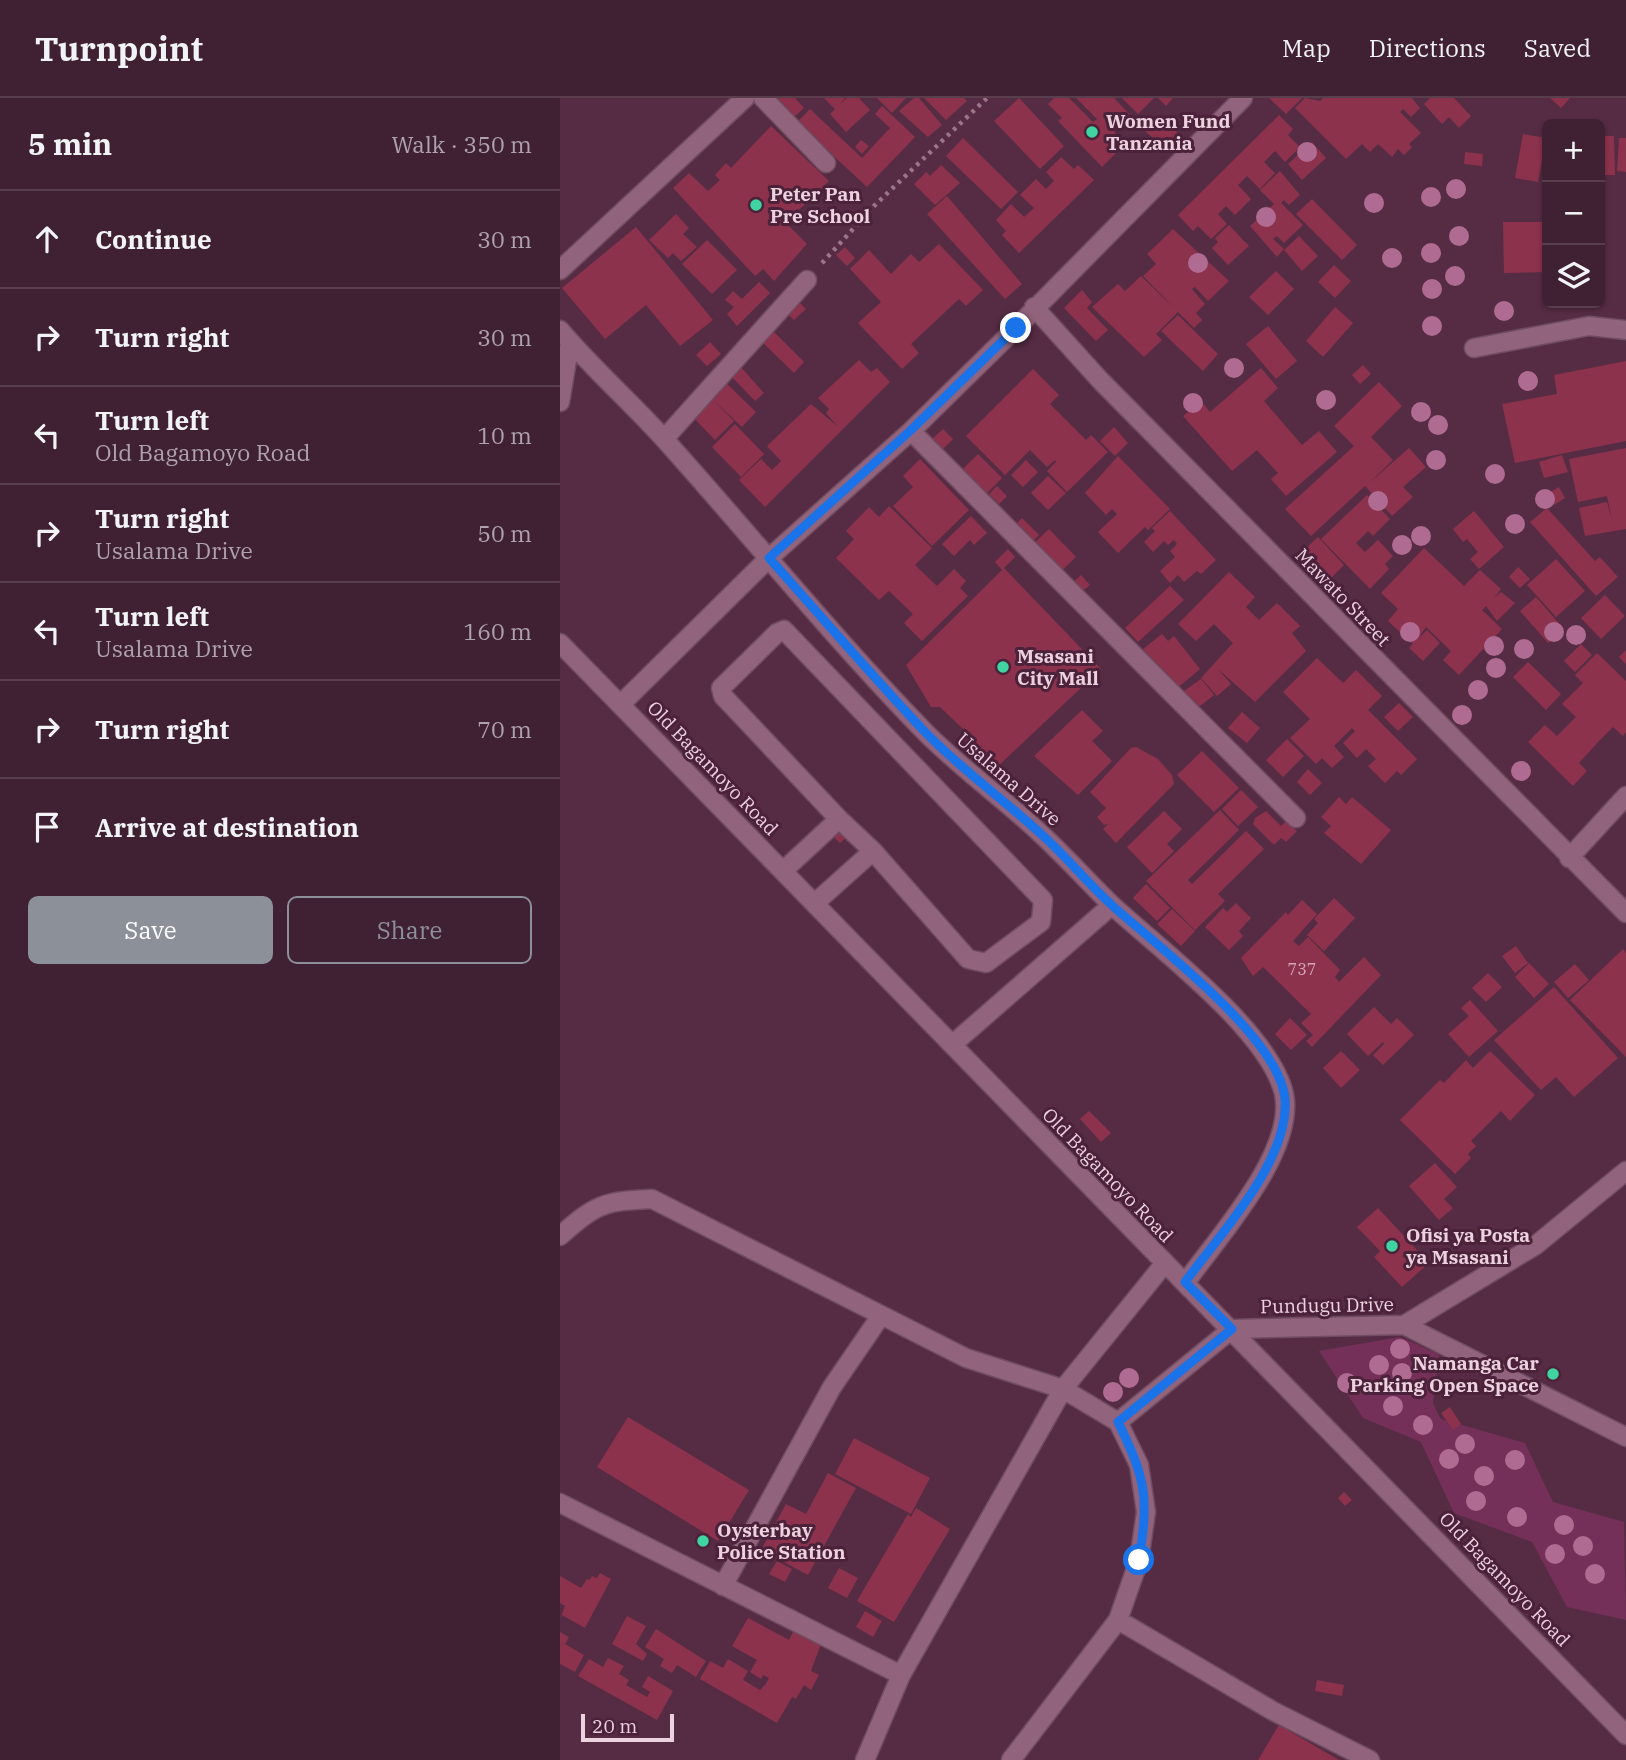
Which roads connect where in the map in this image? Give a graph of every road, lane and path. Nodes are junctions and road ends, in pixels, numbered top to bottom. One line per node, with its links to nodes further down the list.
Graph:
1 (745, 98): 6 (street)
2 (987, 98): 7 (path)
3 (1242, 98): 8 (street)
4 (767, 102): 5 (street)
5 (826, 163)
6 (560, 270)
7 (807, 280): 14 (street)
8 (1034, 307): 13 (street); 22 (street, Mawato Street)
9 (1626, 330): 11 (street)
10 (565, 336): 12 (street); 14 (street, Usalama Drive)
11 (1474, 348)
12 (560, 402)
13 (911, 430): 15 (street); 19 (street)
14 (664, 439): 15 (street, Usalama Drive)
15 (769, 558): 17 (street); 25 (street, Usalama Drive)
16 (560, 643): 17 (street, Old Bagamoyo Road)
17 (621, 704): 23 (street, Old Bagamoyo Road)
18 (1626, 796): 22 (street)
19 (1296, 818)
20 (839, 819): 21 (street); 21 (street); 23 (street)
21 (873, 851): 24 (street)
22 (1569, 858): 26 (street, Mawato Street)
23 (783, 870): 24 (street, Old Bagamoyo Road)
24 (814, 903): 27 (street, Old Bagamoyo Road)
25 (1112, 905): 27 (street); 31 (street, Usalama Drive)
26 (1626, 913)
27 (953, 1044): 30 (street, Old Bagamoyo Road)
28 (1626, 1171): 33 (street, Pundugu Drive)
29 (560, 1236): 32 (street)
30 (1164, 1263): 31 (street, Old Bagamoyo Road); 35 (street)
31 (1185, 1282): 34 (street, Old Bagamoyo Road)
32 (880, 1317): 35 (street); 39 (street)
33 (1404, 1325): 34 (street, Pundugu Drive); 37 (street)
34 (1232, 1329): 36 (street); 42 (street, Old Bagamoyo Road)
35 (1063, 1389): 36 (street); 41 (street)
36 (1118, 1422): 40 (street)
37 (1626, 1437)
38 (560, 1503): 39 (street)
39 (723, 1586): 41 (street)
40 (1118, 1619): 46 (street); 47 (street)
41 (901, 1675): 45 (street)
42 (1608, 1714): 43 (street); 44 (street, Old Bagamoyo Road)
43 (1626, 1726)
44 (1626, 1735)
45 (865, 1760)
46 (1011, 1760)
47 (1370, 1760)

